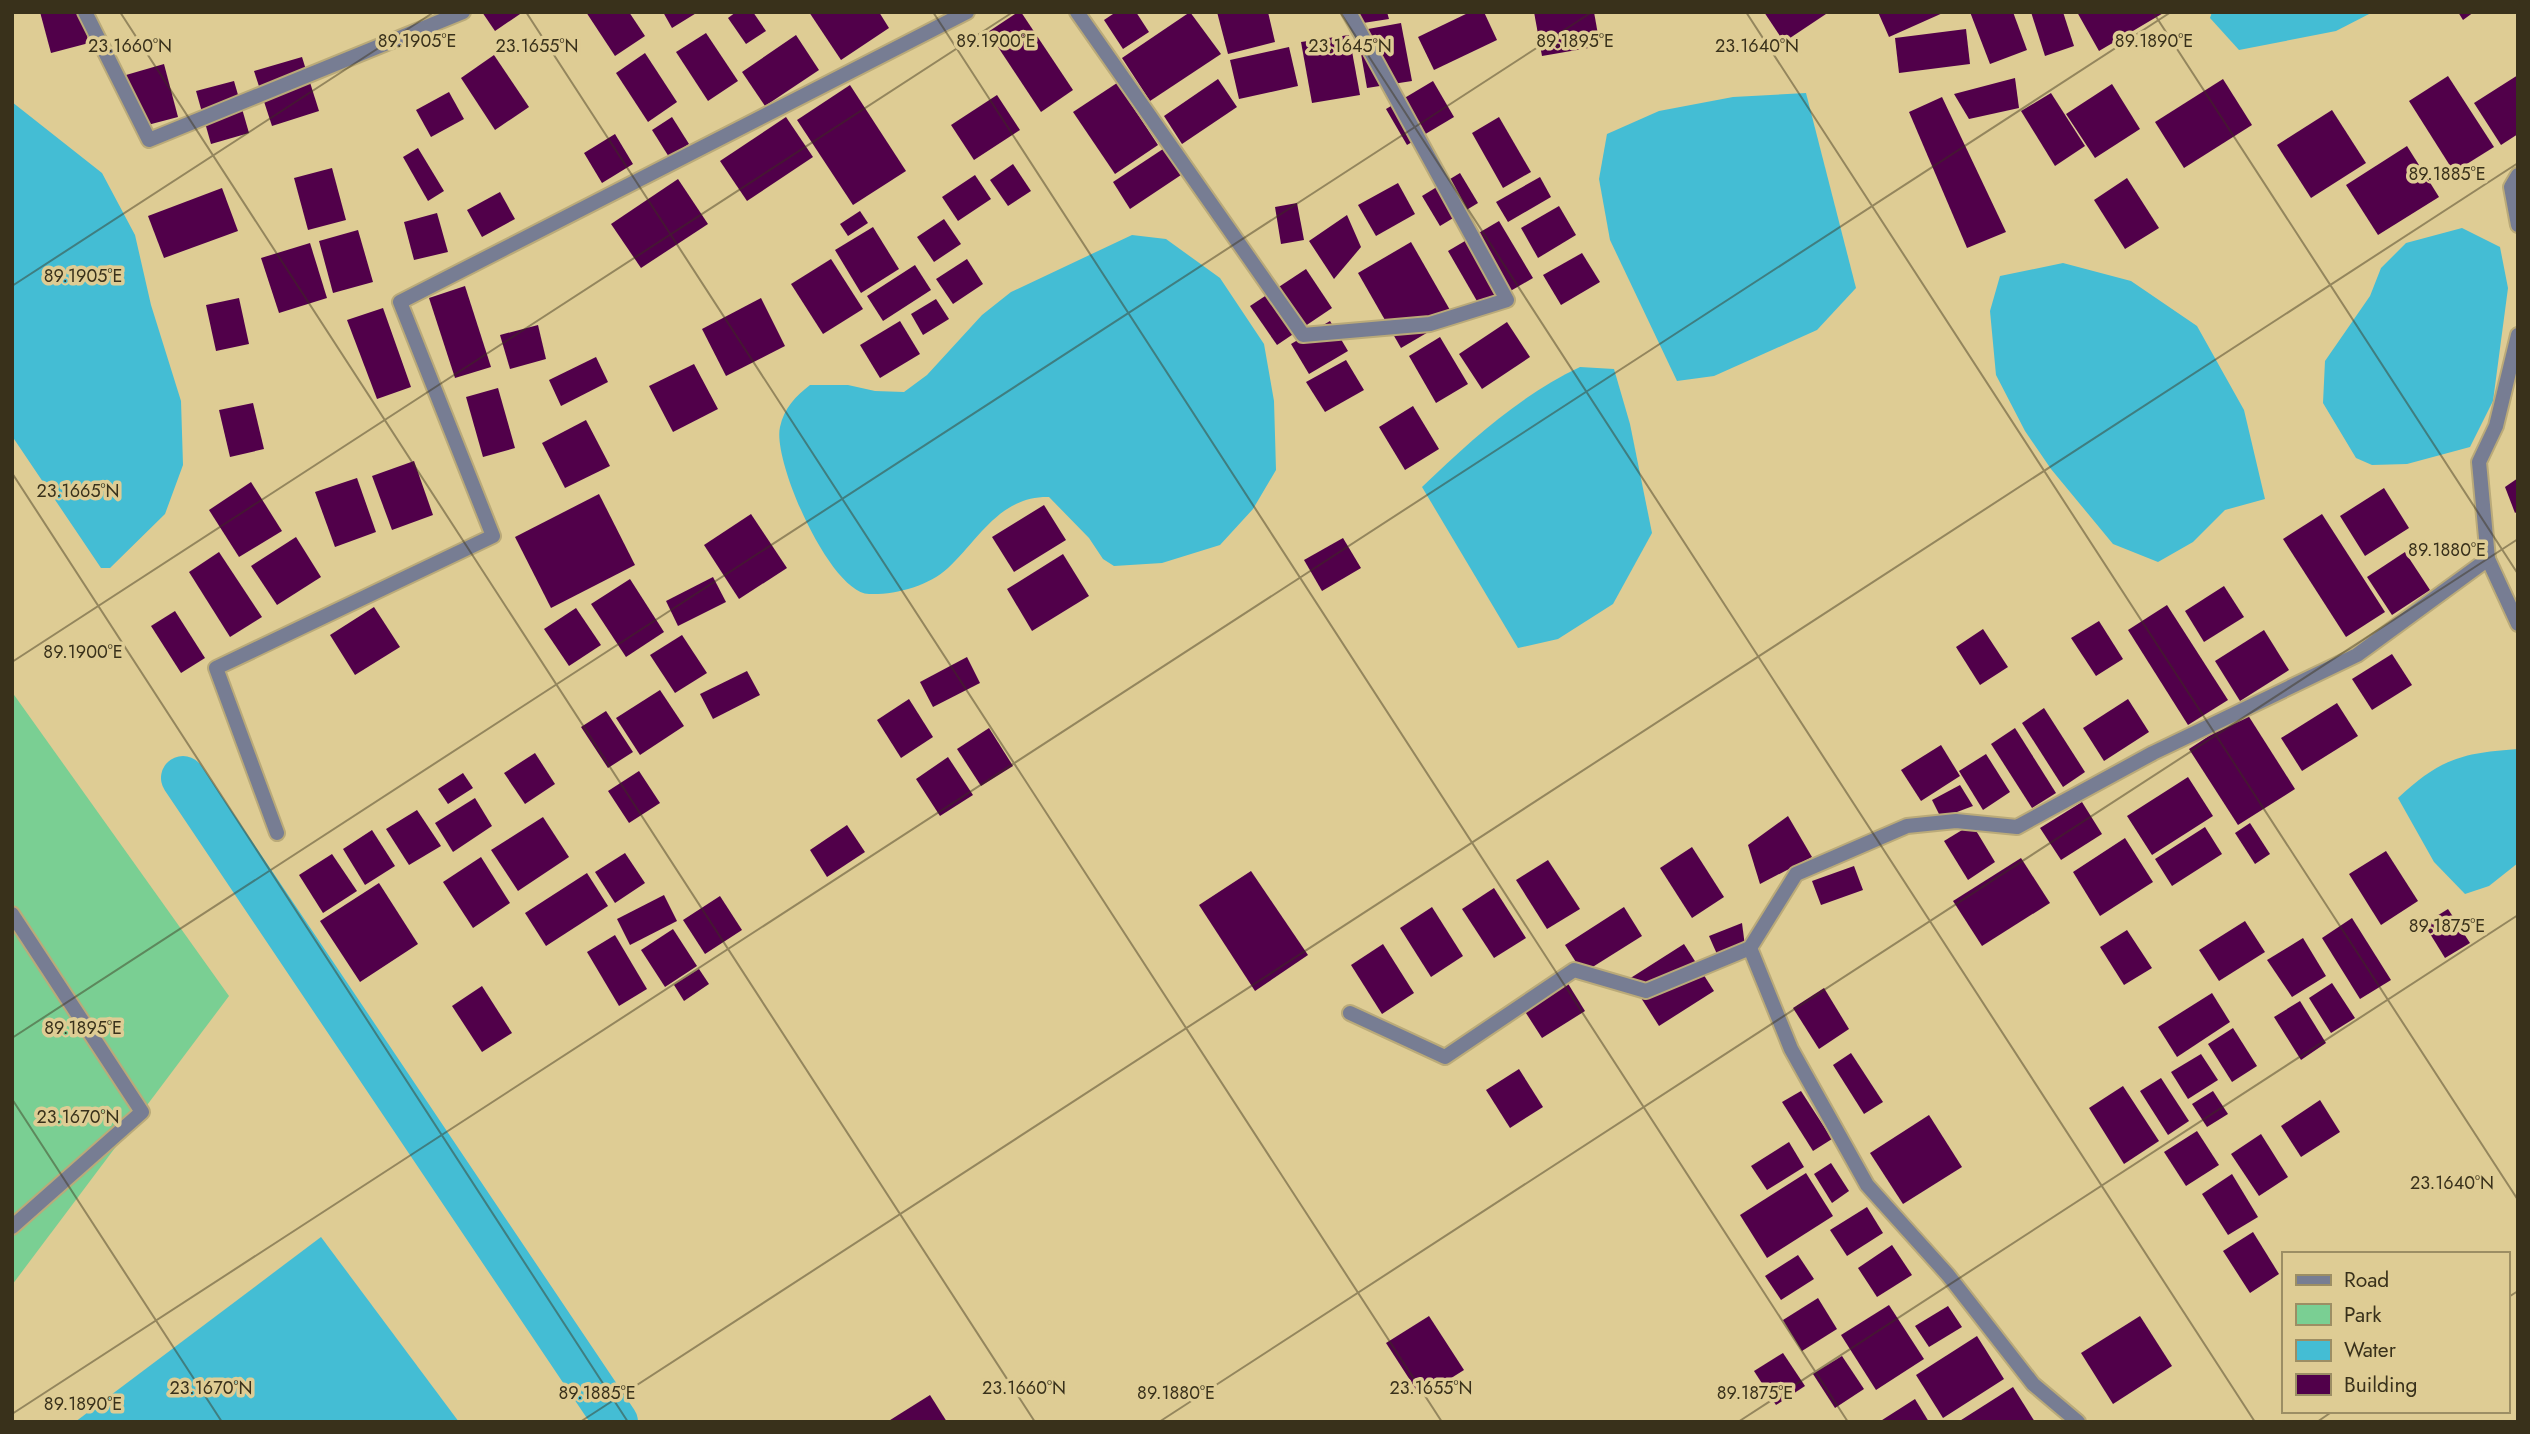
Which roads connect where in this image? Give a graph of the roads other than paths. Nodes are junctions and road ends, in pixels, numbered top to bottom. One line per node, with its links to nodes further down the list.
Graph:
1 (85, 12): 2 (street)
2 (463, 12)
3 (967, 12): 11 (street)
4 (1077, 12): 5 (street)
5 (1349, 12)
6 (2518, 175): 7 (street)
7 (2518, 225)
8 (2518, 335): 9 (street)
9 (2488, 559): 10 (street); 13 (street)
10 (2518, 624)
11 (277, 833)
12 (12, 914): 15 (street)
13 (1749, 948): 14 (street); 16 (street)
14 (1350, 1013)
15 (12, 1227)
16 (2078, 1422)

